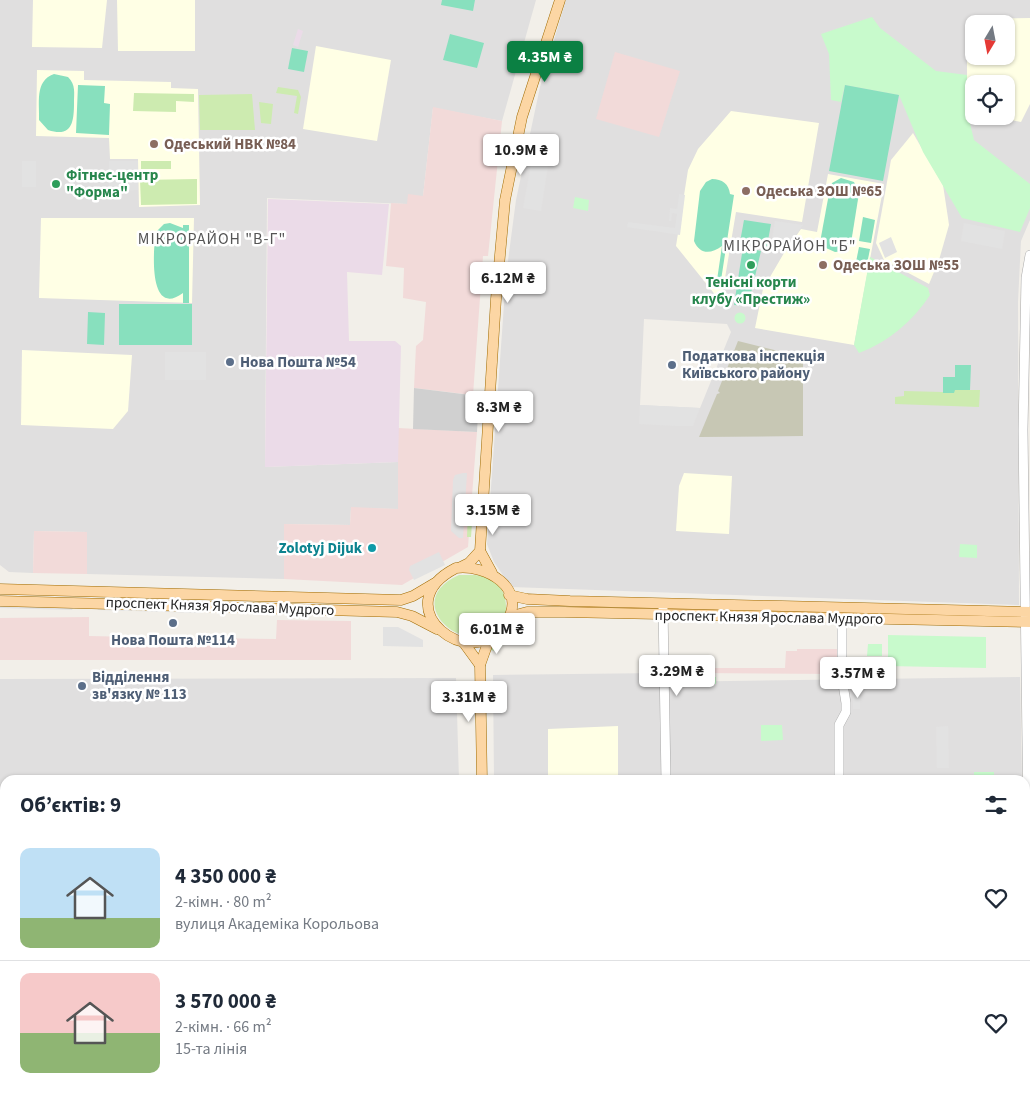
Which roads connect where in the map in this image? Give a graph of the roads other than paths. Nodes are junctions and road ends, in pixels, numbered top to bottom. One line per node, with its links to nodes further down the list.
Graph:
1 (560, 0): 3 (main road)
2 (1030, 255): 14 (street)
3 (480, 551): 4 (main road); 5 (main road)
4 (461, 568): 5 (main road); 6 (main road)
5 (492, 573): 8 (main road)
6 (435, 582): 7 (main road, проспект Князя Ярослава Мудрого); 15 (main road)
7 (0, 589)
8 (509, 594): 10 (main road, проспект Князя Ярослава Мудрого); 13 (main road)
9 (0, 601): 15 (main road, проспект Князя Ярослава Мудрого)
10 (663, 603): 11 (main road, проспект Князя Ярослава Мудрого); 12 (street)
11 (842, 612): 12 (main road, проспект Князя Ярослава Мудрого); 14 (main road, проспект Князя Ярослава Мудрого); 21 (street)
12 (663, 614): 13 (main road, проспект Князя Ярослава Мудрого); 20 (street)
13 (509, 617): 16 (main road)
14 (1028, 617): 22 (street)
15 (437, 629): 17 (main road)
16 (490, 637): 17 (main road); 18 (main road)
17 (464, 643): 18 (main road)
18 (480, 665): 19 (main road)
19 (482, 775)
20 (666, 775)
21 (839, 775)
22 (1029, 775)

